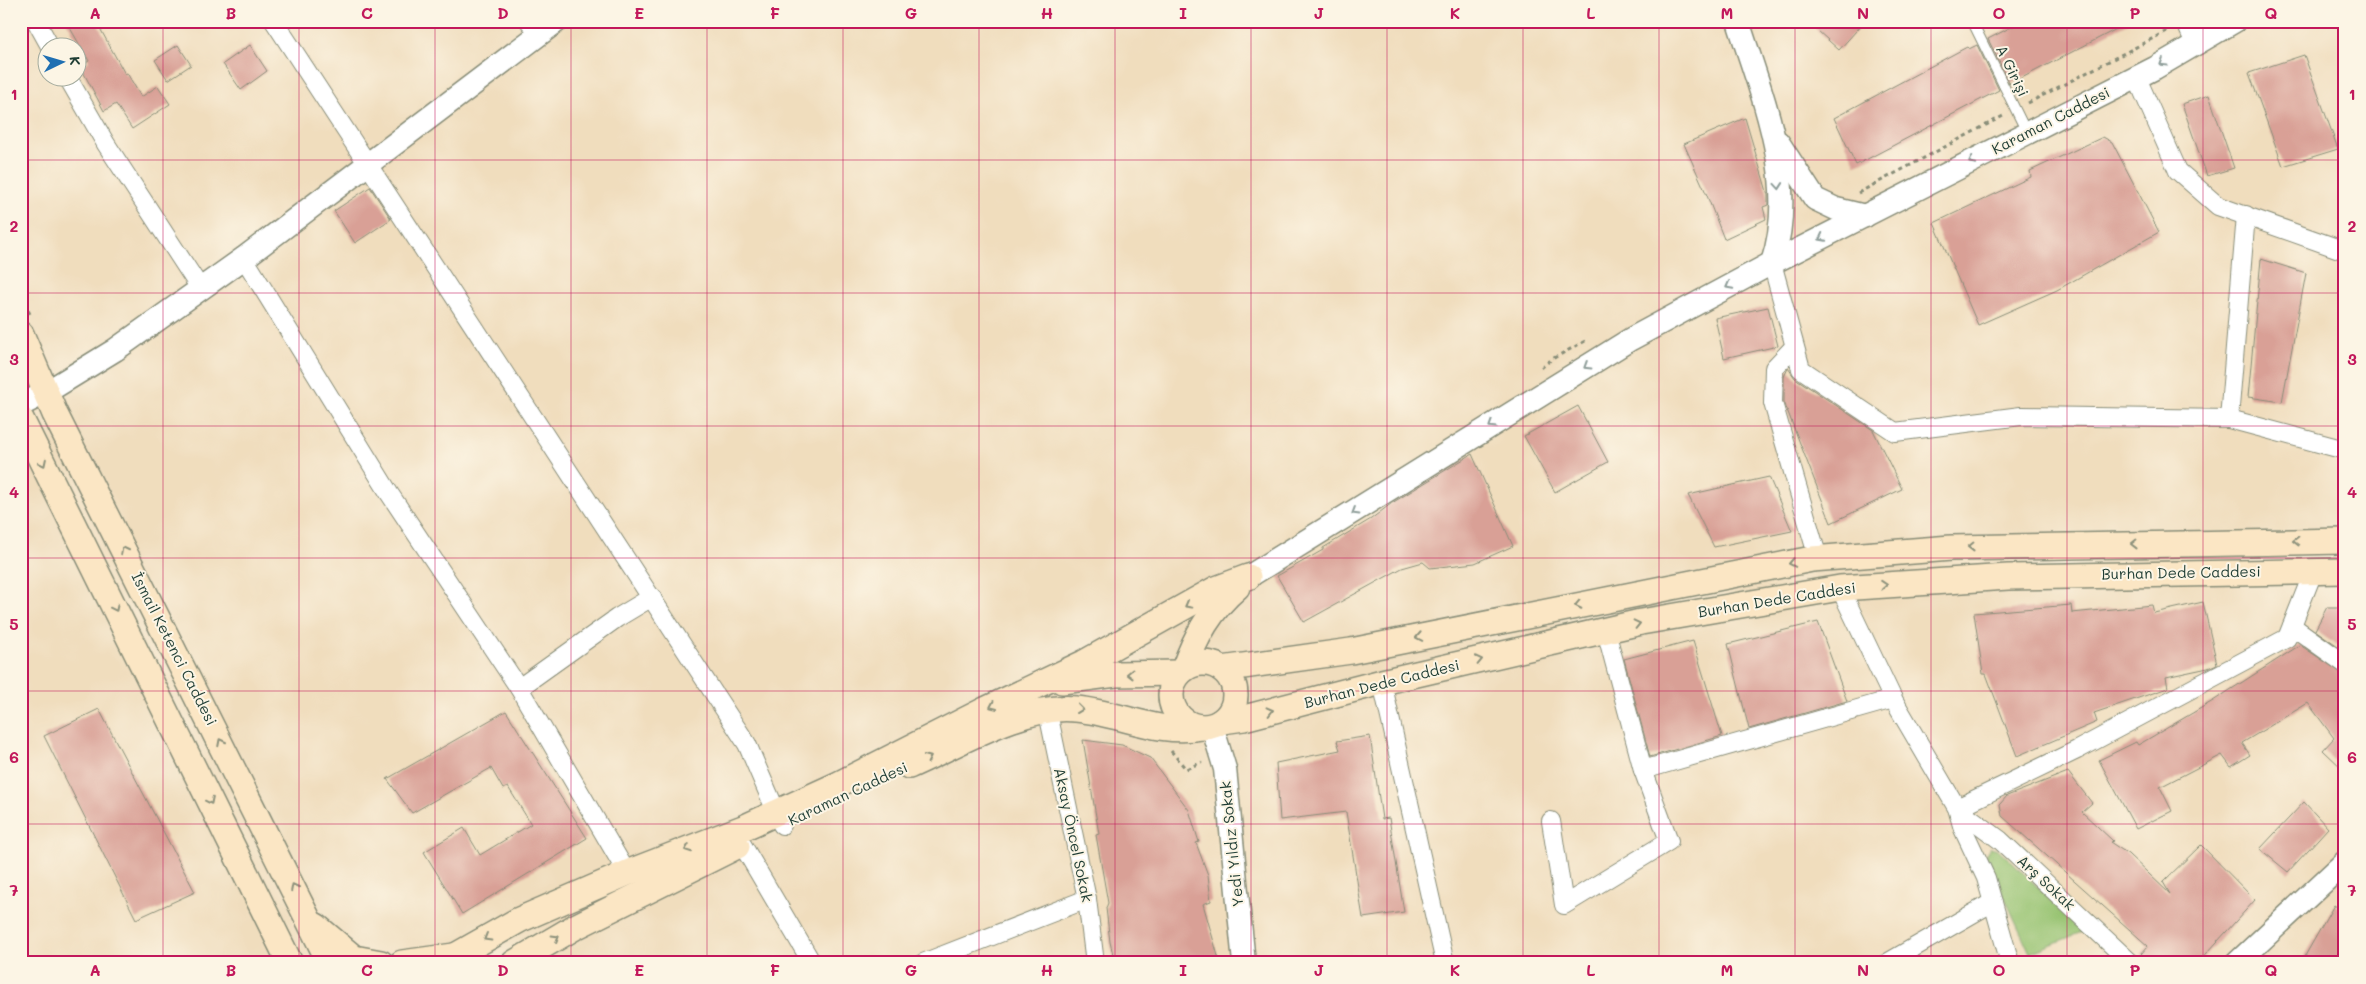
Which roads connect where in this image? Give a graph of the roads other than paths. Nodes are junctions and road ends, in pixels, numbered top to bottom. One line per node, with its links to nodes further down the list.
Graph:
1 (36, 21): 8 (street)
2 (274, 21): 14 (street)
3 (1738, 21): 13 (street)
4 (1972, 21): 12 (lane, A Girişi)
5 (2185, 21): 9 (street)
6 (2235, 21): 9 (street, Karaman Caddesi)
7 (542, 26): 14 (street)
8 (45, 38)
9 (2195, 44): 10 (street, Karaman Caddesi, one-way to 10)
10 (2137, 78): 12 (street, Karaman Caddesi); 15 (street)
11 (74, 88): 20 (street)
12 (2026, 133): 16 (street, Karaman Caddesi, one-way to 16)
13 (1775, 137): 16 (street); 19 (street, one-way to 19)
14 (366, 164): 18 (street); 34 (street)
15 (2246, 215): 17 (street); 26 (street)
16 (1865, 216): 19 (street, Karaman Caddesi, one-way to 19)
17 (2345, 251)
18 (244, 258): 20 (street); 42 (street)
19 (1772, 263): 22 (street); 32 (street, Karaman Caddesi, one-way to 32)
20 (200, 288): 23 (street)
21 (21, 334): 23 (main road, İsmail Ketenci Caddesi)
22 (1794, 347): 26 (street); 29 (street)
23 (46, 393): 24 (street); 56 (main road, İsmail Ketenci Caddesi, one-way to 23)
24 (21, 405)
25 (21, 419): 55 (main road, one-way to 55)
26 (2229, 419): 27 (street)
27 (2345, 450)
28 (2345, 541): 29 (main road, Burhan Dede Caddesi, one-way to 29)
29 (1818, 558): 38 (main road, Burhan Dede Caddesi, one-way to 38)
30 (2314, 570): 31 (main road, Burhan Dede Caddesi); 33 (main road, Burhan Dede Caddesi, one-way to 30); 35 (street)
31 (2345, 570)
32 (1248, 577): 39 (main road); 41 (main road, Karaman Caddesi, one-way to 41)
33 (1840, 588): 36 (main road, Burhan Dede Caddesi, one-way to 33); 43 (street)
34 (652, 596): 42 (street); 48 (street)
35 (2292, 626): 37 (street); 47 (street)
36 (1606, 631): 40 (main road, Burhan Dede Caddesi, one-way to 36); 46 (street)
37 (2345, 664)
38 (1222, 669): 39 (main road); 45 (main road)
39 (1181, 671): 41 (main road, Karaman Caddesi, one-way to 41); 45 (main road)
40 (1382, 682): 45 (main road, Burhan Dede Caddesi, one-way to 40); 68 (street)
41 (1037, 685): 48 (main road, Karaman Caddesi, one-way to 48)
42 (520, 688): 52 (street)
43 (1893, 699): 46 (street); 47 (street)
44 (1047, 708): 45 (main road, Karaman Caddesi, one-way to 45); 48 (main road, Karaman Caddesi, one-way to 44); 53 (street, Aksay Öncel Sokak)
45 (1212, 725): 67 (street, Yedi Yıldız Sokak)
46 (1643, 770): 49 (street)
47 (1958, 808): 54 (street); 71 (street, Arş Sokak)
48 (779, 818): 50 (main road, Karaman Caddesi)
49 (1551, 821)
50 (738, 837): 52 (main road, Karaman Caddesi, one-way to 52); 63 (main road, Karaman Caddesi, one-way to 50); 64 (street)
51 (2345, 862): 72 (street)
52 (627, 873): 57 (main road, Karaman Caddesi, one-way to 57)
53 (1087, 899): 65 (street); 66 (street, Aksay Öncel Sokak)
54 (1993, 902): 69 (street); 70 (street)
55 (269, 921): 58 (main road); 59 (main road)
56 (312, 922): 60 (main road, İsmail Ketenci Caddesi); 61 (main road)
57 (449, 960): 62 (main road)
58 (279, 963)
59 (290, 963)
60 (330, 963)
61 (381, 963)
62 (402, 963)
63 (514, 963)
64 (812, 963)
65 (923, 963)
66 (1095, 963)
67 (1244, 963)
68 (1445, 963)
69 (1887, 963)
70 (2010, 963)
71 (2131, 963)
72 (2236, 963)

